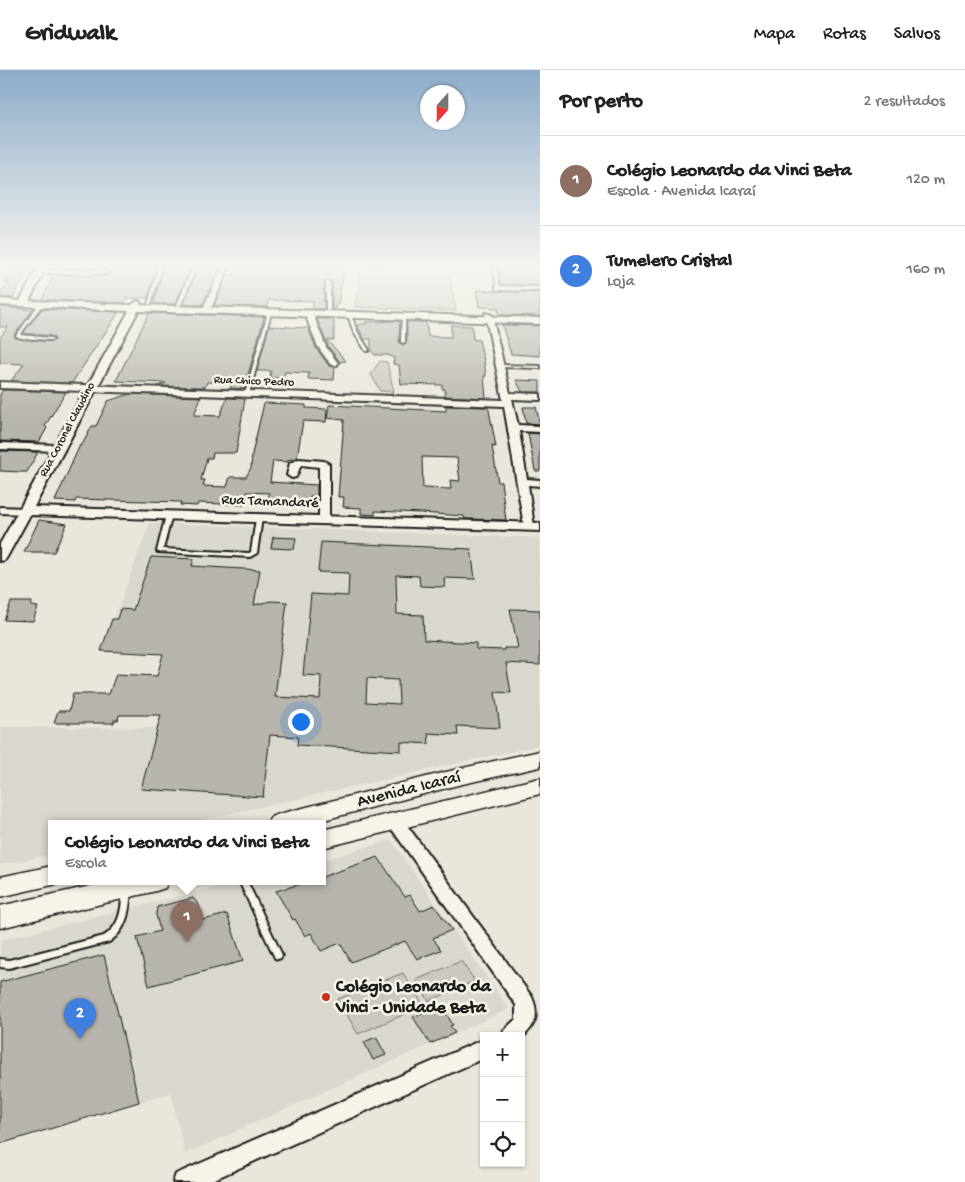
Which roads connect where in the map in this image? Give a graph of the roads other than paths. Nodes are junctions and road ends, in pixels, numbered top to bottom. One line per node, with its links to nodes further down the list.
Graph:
1 (402, 317): 11 (lane)
2 (488, 317): 14 (street)
3 (31, 318): 10 (lane)
4 (129, 318): 17 (street, Rua Coronel Claudino)
5 (268, 318): 18 (lane)
6 (311, 318): 13 (street)
7 (350, 318): 12 (lane)
8 (500, 318): 9 (street)
9 (540, 321)
10 (51, 339)
11 (403, 342)
12 (367, 350)
13 (334, 363)
14 (500, 366): 15 (lane); 20 (street)
15 (540, 367)
16 (0, 385): 17 (street, Rua Chico Pedro)
17 (90, 388): 18 (street, Rua Chico Pedro); 24 (street, Rua Coronel Claudino)
18 (247, 394): 20 (street, Rua Chico Pedro)
19 (540, 397): 20 (street, Rua Chico Pedro)
20 (507, 399): 21 (street)
21 (514, 428): 22 (street); 26 (street)
22 (540, 429)
23 (0, 446): 24 (street)
24 (58, 448): 29 (street, Rua Coronel Claudino)
25 (292, 474): 32 (street)
26 (522, 482): 27 (street); 33 (street)
27 (540, 483)
28 (0, 510): 29 (street, Rua Tamandaré)
29 (24, 511): 30 (street, Rua Tamandaré); 34 (street, Rua Coronel Claudino)
30 (169, 515): 31 (street, Rua Tamandaré); 31 (lane)
31 (258, 518): 32 (street, Rua Tamandaré)
32 (324, 520): 33 (street, Rua Tamandaré)
33 (534, 527)
34 (0, 557)
35 (540, 759): 37 (main road, Avenida Icaraí)
36 (540, 786): 38 (main road, Avenida Icaraí)
37 (297, 820)
38 (395, 821): 39 (main road, Avenida Icaraí); 48 (street)
39 (326, 838)
40 (48, 877): 43 (main road)
41 (139, 885): 44 (main road)
42 (245, 885): 46 (lane)
43 (0, 887)
44 (127, 888): 45 (main road); 47 (lane)
45 (0, 917)
46 (278, 955)
47 (0, 963)
48 (515, 1032)
49 (480, 1050): 50 (street)
50 (184, 1182)

